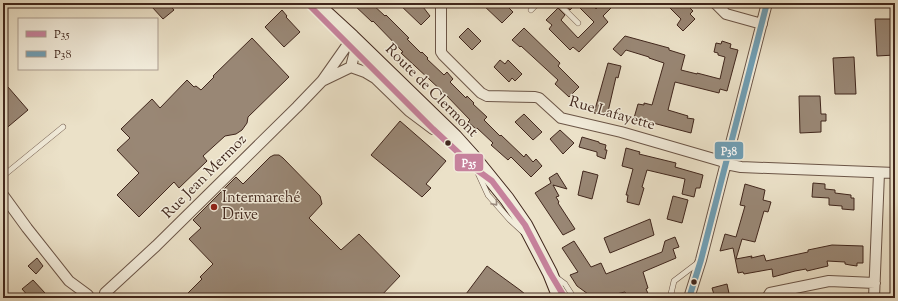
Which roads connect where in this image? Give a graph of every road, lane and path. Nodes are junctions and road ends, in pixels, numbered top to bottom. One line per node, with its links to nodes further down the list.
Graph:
1 (307, 3): 11 (main road, Route de Clermont)
2 (315, 3): 11 (main road, Route de Clermont)
3 (441, 3): 16 (street, Rue Lafayette)
4 (538, 3): 8 (lane)
5 (558, 3): 9 (lane)
6 (715, 3): 10 (street)
7 (767, 3): 10 (street)
8 (531, 10)
9 (578, 23)
10 (762, 24): 16 (street)
11 (354, 44): 12 (street); 13 (street, Rue Jean Mermoz); 15 (main road, Route de Clermont); 21 (main road, Route de Clermont)
12 (350, 67): 13 (street, Rue Jean Mermoz); 15 (street, Route de Clermont)
13 (322, 81): 27 (street, Rue Jean Mermoz)
14 (63, 127): 20 (lane)
15 (434, 129): 17 (main road, Route de Clermont)
16 (725, 163): 18 (street, Rue Lafayette); 24 (street)
17 (477, 170): 21 (main road, Route de Clermont); 23 (lane, one-way to 23)
18 (879, 173): 19 (street, Rue Lafayette); 26 (street)
19 (895, 173)
20 (3, 176)
21 (492, 181): 23 (main road, Route de Clermont)
22 (3, 195): 28 (street)
23 (535, 244): 25 (main road, Route de Clermont)
24 (701, 260): 32 (lane); 33 (street)
25 (550, 273): 29 (main road, Route de Clermont); 30 (main road, Route de Clermont); 31 (lane)
26 (875, 283): 34 (street); 35 (street)
27 (107, 296): 28 (street)
28 (88, 297)
29 (560, 298)
30 (565, 298)
31 (574, 298)
32 (670, 298)
33 (689, 298)
34 (767, 298)
35 (874, 298)

